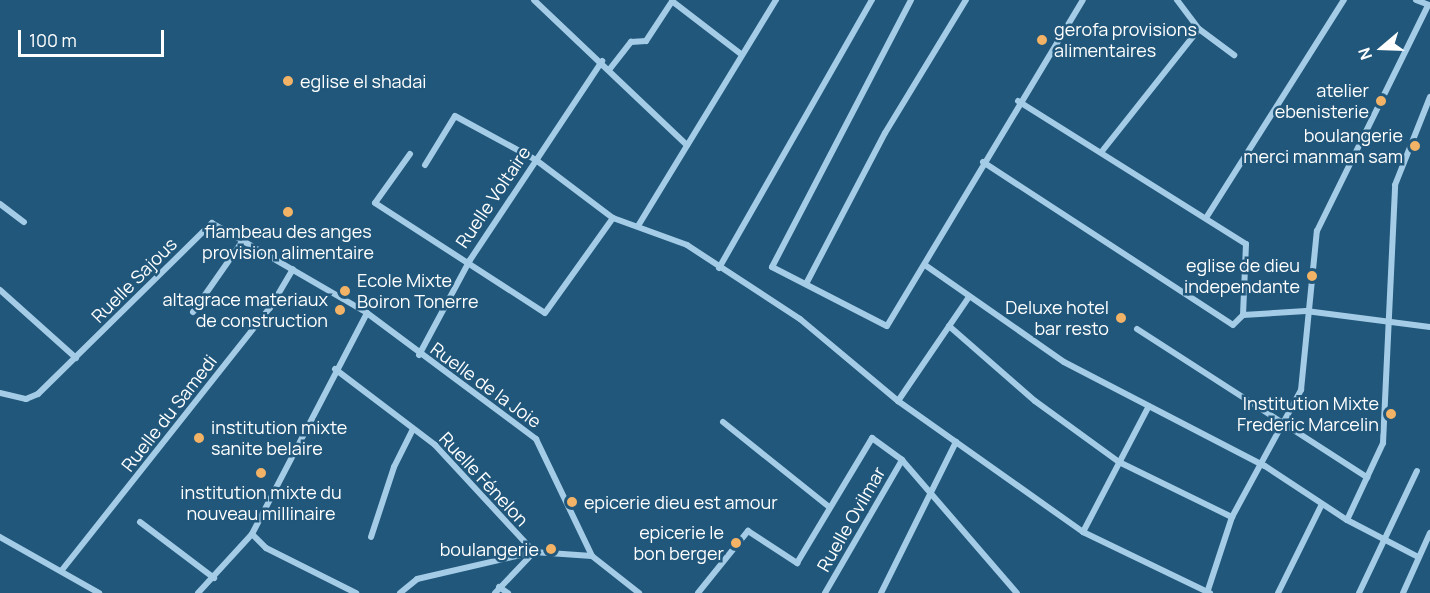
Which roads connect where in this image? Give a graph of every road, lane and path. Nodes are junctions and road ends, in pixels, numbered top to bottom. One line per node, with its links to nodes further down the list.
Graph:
1 (534, 0): 15 (street)
2 (776, 0): 13 (street)
3 (872, 0): 33 (street)
4 (911, 0): 35 (street)
5 (966, 0): 35 (street)
6 (1083, 0): 18 (street)
7 (1177, 0): 12 (street)
8 (1344, 0): 27 (street)
9 (1416, 0): 11 (street)
10 (672, 2): 13 (street); 16 (street)
11 (1429, 5): 38 (street)
12 (1199, 29): 14 (street); 20 (street)
13 (742, 55): 19 (street)
14 (1234, 55)
15 (602, 62): 16 (street); 22 (street, Ruelle Voltaire)
16 (609, 69): 19 (street)
17 (1430, 97): 42 (street)
18 (1018, 101): 20 (street); 23 (street)
19 (687, 145): 29 (street)
20 (1103, 150): 27 (street)
21 (410, 154): 31 (street)
22 (536, 160): 24 (street); 26 (street); 31 (street, Ruelle Voltaire)
23 (982, 162): 32 (street); 41 (street)
24 (425, 165)
25 (0, 204): 28 (street)
26 (613, 218): 29 (street); 31 (street)
27 (1206, 218): 41 (street)
28 (24, 222)
29 (638, 226): 33 (street)
30 (244, 239): 34 (street, Ruelle Sajous); 39 (street); 47 (street, Ruelle Sajous)
31 (470, 260): 46 (street, Ruelle Voltaire)
32 (925, 265): 35 (street); 37 (street)
33 (719, 268): 50 (street)
34 (293, 269): 40 (street, Ruelle de la Joie); 76 (street, Ruelle du Samedi)
35 (806, 284)
36 (0, 290): 47 (street)
37 (969, 297): 43 (street); 51 (street)
38 (1306, 311): 41 (street); 42 (street); 53 (street)
39 (193, 312)
40 (368, 313): 46 (street, Ruelle de la Joie); 48 (street)
41 (1243, 315)
42 (1389, 322): 44 (street); 60 (street)
43 (949, 326): 50 (street); 57 (street)
44 (1430, 327)
45 (1137, 329): 53 (street)
46 (419, 355): 74 (street, Ruelle de la Joie)
47 (76, 358): 49 (street, Ruelle Sajous)
48 (335, 369): 54 (street, Ruelle Fénelon); 69 (street)
49 (0, 393)
50 (898, 401): 55 (street)
51 (1149, 406): 57 (street); 58 (street)
52 (723, 422): 63 (street)
53 (1282, 424): 58 (street); 60 (street)
54 (413, 429): 71 (street); 73 (street, Ruelle Fénelon)
55 (956, 442): 61 (street); 67 (street)
56 (902, 460): 61 (street); 63 (street); 86 (street, Ruelle Ovilmar)
57 (1119, 462): 64 (street); 67 (street)
58 (1259, 464): 62 (street); 64 (street)
59 (1417, 471): 72 (street)
60 (1367, 477): 65 (street)
61 (928, 494): 87 (street); 88 (street)
62 (1322, 504): 65 (street); 90 (street)
63 (829, 507): 85 (street)
64 (1232, 517): 89 (street)
65 (1347, 520): 72 (street)
66 (140, 522): 77 (street)
67 (1083, 532): 89 (street)
68 (1430, 533): 75 (street)
69 (252, 534): 77 (street); 81 (street)
70 (0, 537): 76 (street)
71 (370, 537)
72 (1383, 539): 75 (street); 91 (street)
73 (534, 552): 74 (street); 78 (street); 82 (street)
74 (592, 556): 84 (street, Ruelle de la Joie)
75 (1418, 557): 92 (street)
76 (62, 570): 79 (street)
77 (214, 578): 80 (street)
78 (497, 590): 83 (street)
79 (99, 593)
80 (198, 593)
81 (356, 593)
82 (400, 593)
83 (508, 593)
84 (639, 593)
85 (698, 593)
86 (825, 593)
87 (881, 593)
88 (1017, 593)
89 (1208, 593)
90 (1278, 593)
91 (1359, 593)
92 (1403, 593)

